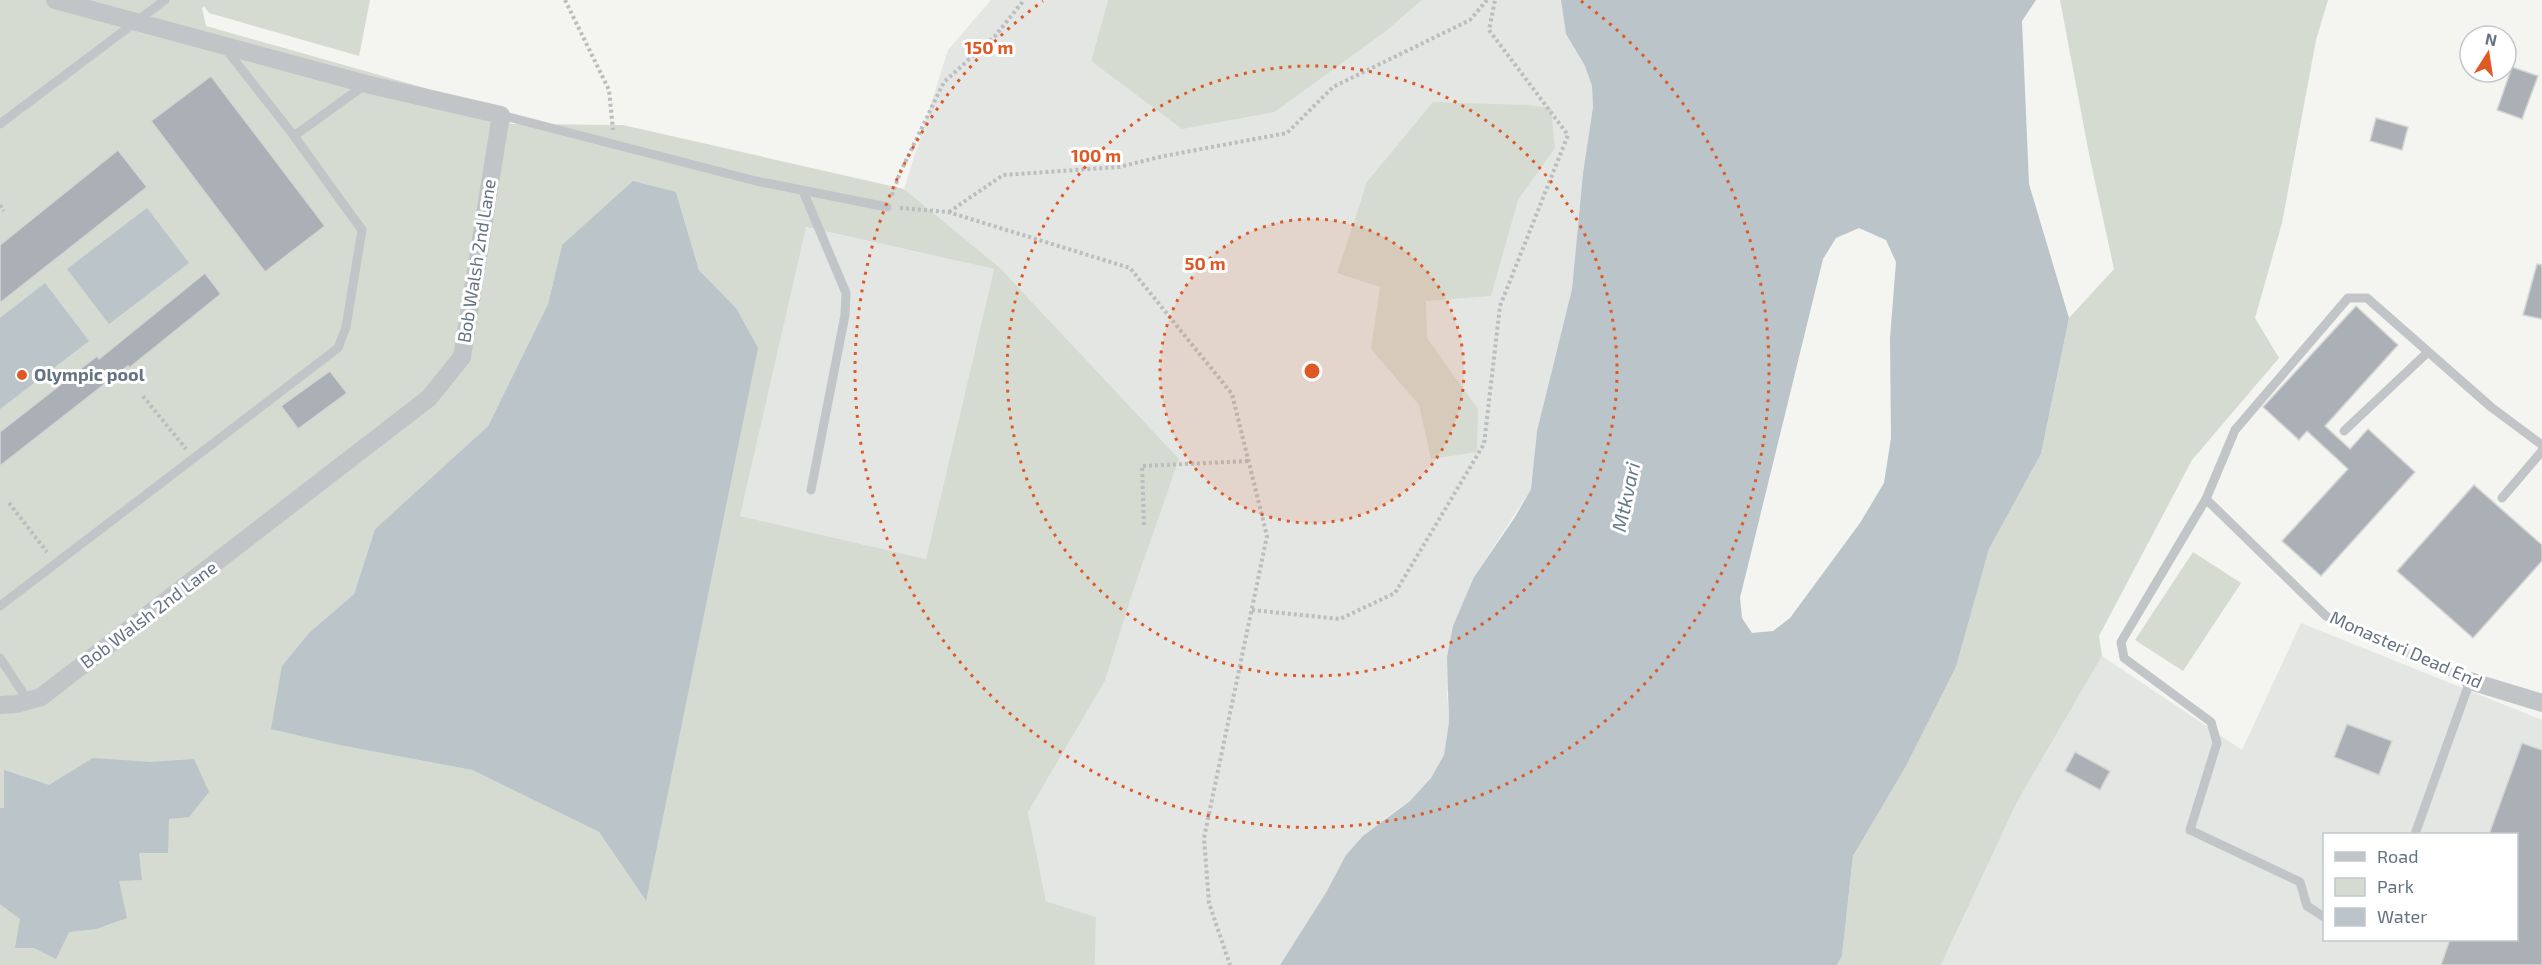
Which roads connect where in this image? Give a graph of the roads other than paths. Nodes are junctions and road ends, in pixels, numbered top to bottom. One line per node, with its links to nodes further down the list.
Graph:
1 (165, 0): 3 (lane)
2 (64, 2): 3 (street)
3 (135, 23): 4 (street); 7 (lane)
4 (224, 46): 5 (street); 8 (lane)
5 (366, 84): 6 (street); 8 (lane)
6 (501, 115): 9 (lane); 21 (street, Bob Walsh 2nd Lane)
7 (0, 124)
8 (294, 136): 18 (lane)
9 (803, 190): 10 (lane); 15 (lane)
10 (887, 207)
11 (2428, 352): 12 (lane); 13 (lane); 17 (lane)
12 (2344, 431)
13 (2542, 445)
14 (2542, 451): 16 (lane)
15 (811, 490)
16 (2502, 498)
17 (2206, 499): 20 (lane, Monasteri Dead End); 25 (lane)
18 (0, 606)
19 (0, 658): 21 (lane)
20 (2470, 681): 22 (street, Monasteri Dead End); 24 (lane)
21 (29, 702): 23 (street, Bob Walsh 2nd Lane)
22 (2542, 704)
23 (0, 705)
24 (2415, 833)
25 (2323, 916)

